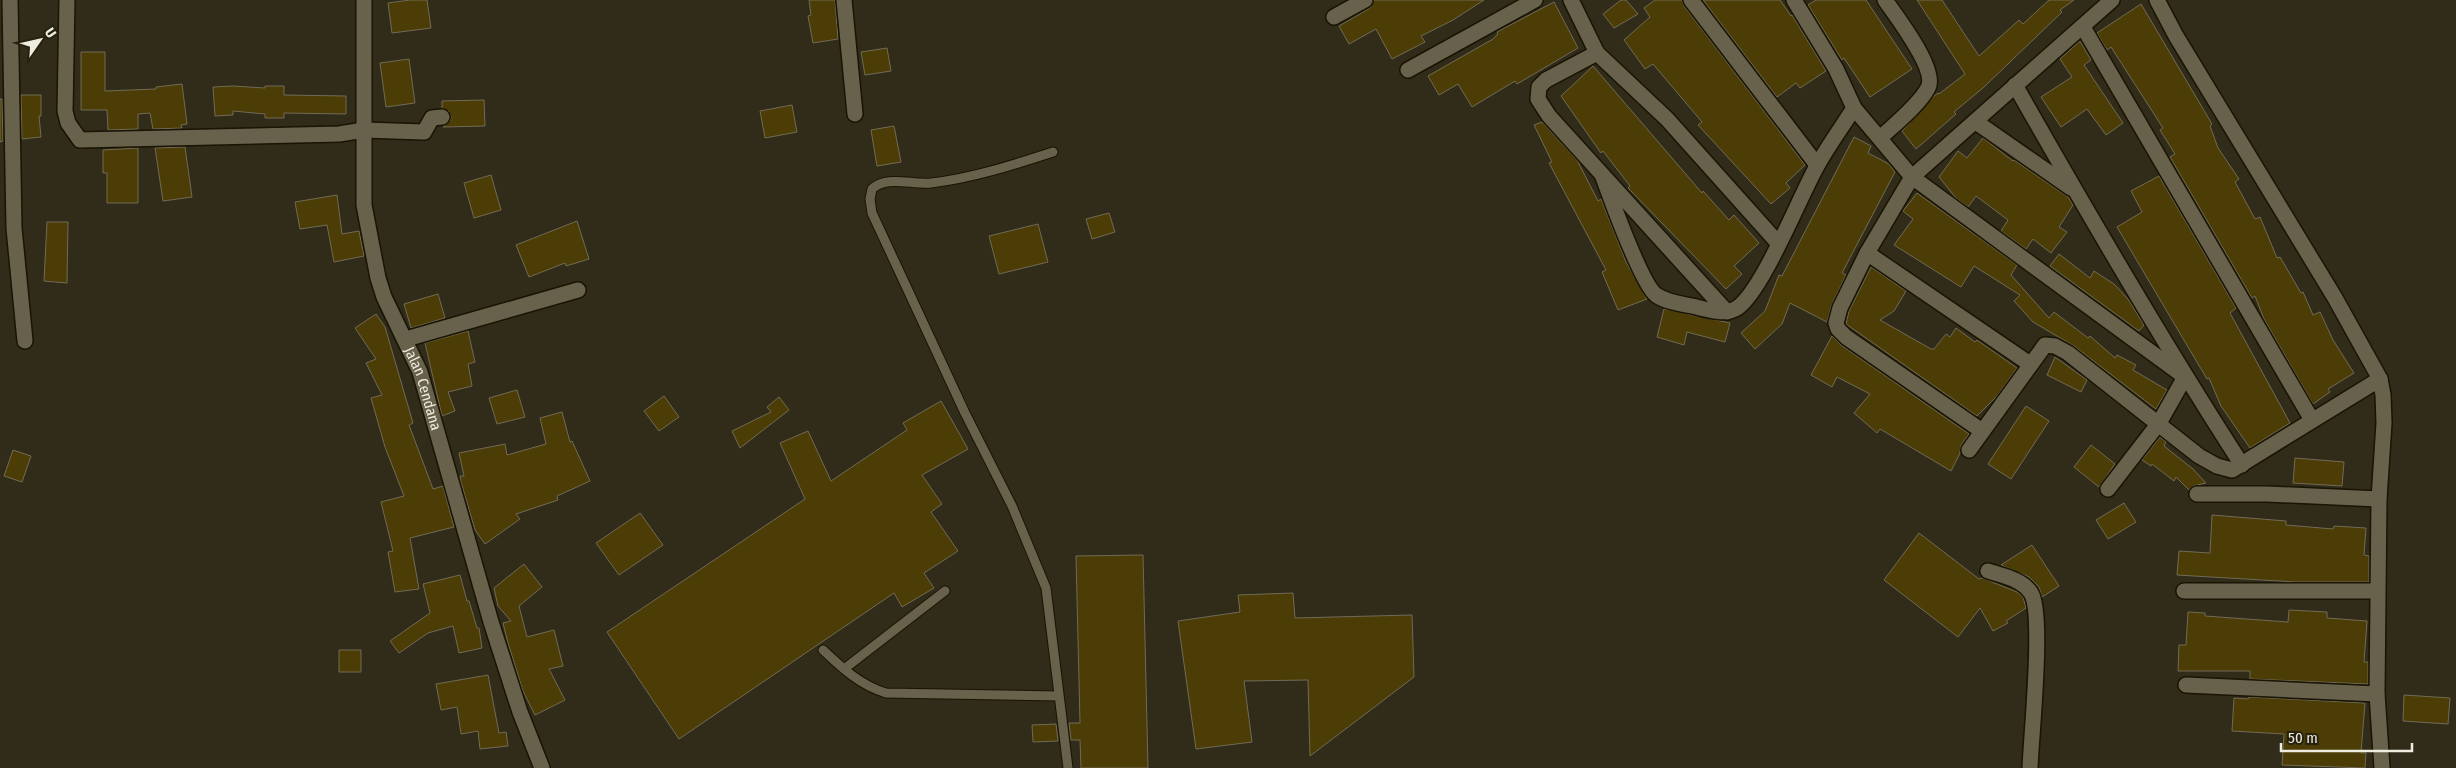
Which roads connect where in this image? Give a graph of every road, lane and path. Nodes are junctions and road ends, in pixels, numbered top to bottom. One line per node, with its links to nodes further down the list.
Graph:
1 (10, 0): 34 (street)
2 (67, 0): 22 (street)
3 (364, 0): 22 (street, Jalan Cendana)
4 (844, 0): 19 (street)
5 (1365, 0): 13 (street)
6 (1535, 0): 16 (street)
7 (1571, 0): 15 (street)
8 (1691, 0): 25 (street)
9 (1794, 0): 18 (street)
10 (1885, 0): 23 (street)
11 (2112, 0): 14 (street)
12 (2157, 0): 37 (street)
13 (1334, 17)
14 (2083, 27): 17 (street); 38 (street)
15 (1598, 53): 26 (street); 29 (street)
16 (1408, 70)
17 (2015, 85): 21 (street); 28 (street)
18 (1854, 108): 23 (street); 25 (street)
19 (855, 114)
20 (442, 117): 22 (street)
21 (1976, 122): 27 (street); 28 (street)
22 (364, 130): 33 (street, Jalan Cendana)
23 (1880, 138): 27 (street)
24 (1053, 152): 55 (lane)
25 (1817, 165): 29 (street)
26 (1604, 177): 32 (street); 32 (street)
27 (1912, 177): 30 (street); 36 (street)
28 (2075, 190): 36 (street)
29 (1778, 242): 32 (street)
30 (1867, 253): 35 (street); 40 (street)
31 (578, 290): 33 (street)
32 (1727, 312)
33 (406, 339): 56 (street, Jalan Cendana)
34 (25, 341)
35 (2030, 364): 39 (street); 40 (street)
36 (2185, 377): 39 (street); 42 (street)
37 (2380, 379): 38 (street); 46 (street)
38 (2312, 420): 42 (street)
39 (2159, 423): 42 (street); 43 (street)
40 (1982, 431): 41 (street)
41 (1969, 450)
42 (2237, 468): 45 (street)
43 (2108, 489)
44 (2197, 494): 45 (street)
45 (2235, 494): 46 (street)
46 (2379, 499): 50 (street)
47 (1988, 571): 58 (street)
48 (945, 591): 52 (lane)
49 (2184, 591): 50 (street)
50 (2377, 592): 54 (street)
51 (823, 650): 52 (lane)
52 (844, 669): 55 (lane)
53 (2186, 685): 54 (street)
54 (2377, 694): 59 (street)
55 (1059, 696): 57 (lane)
56 (542, 768)
57 (1068, 768)
58 (2030, 768)
59 (2382, 768)

